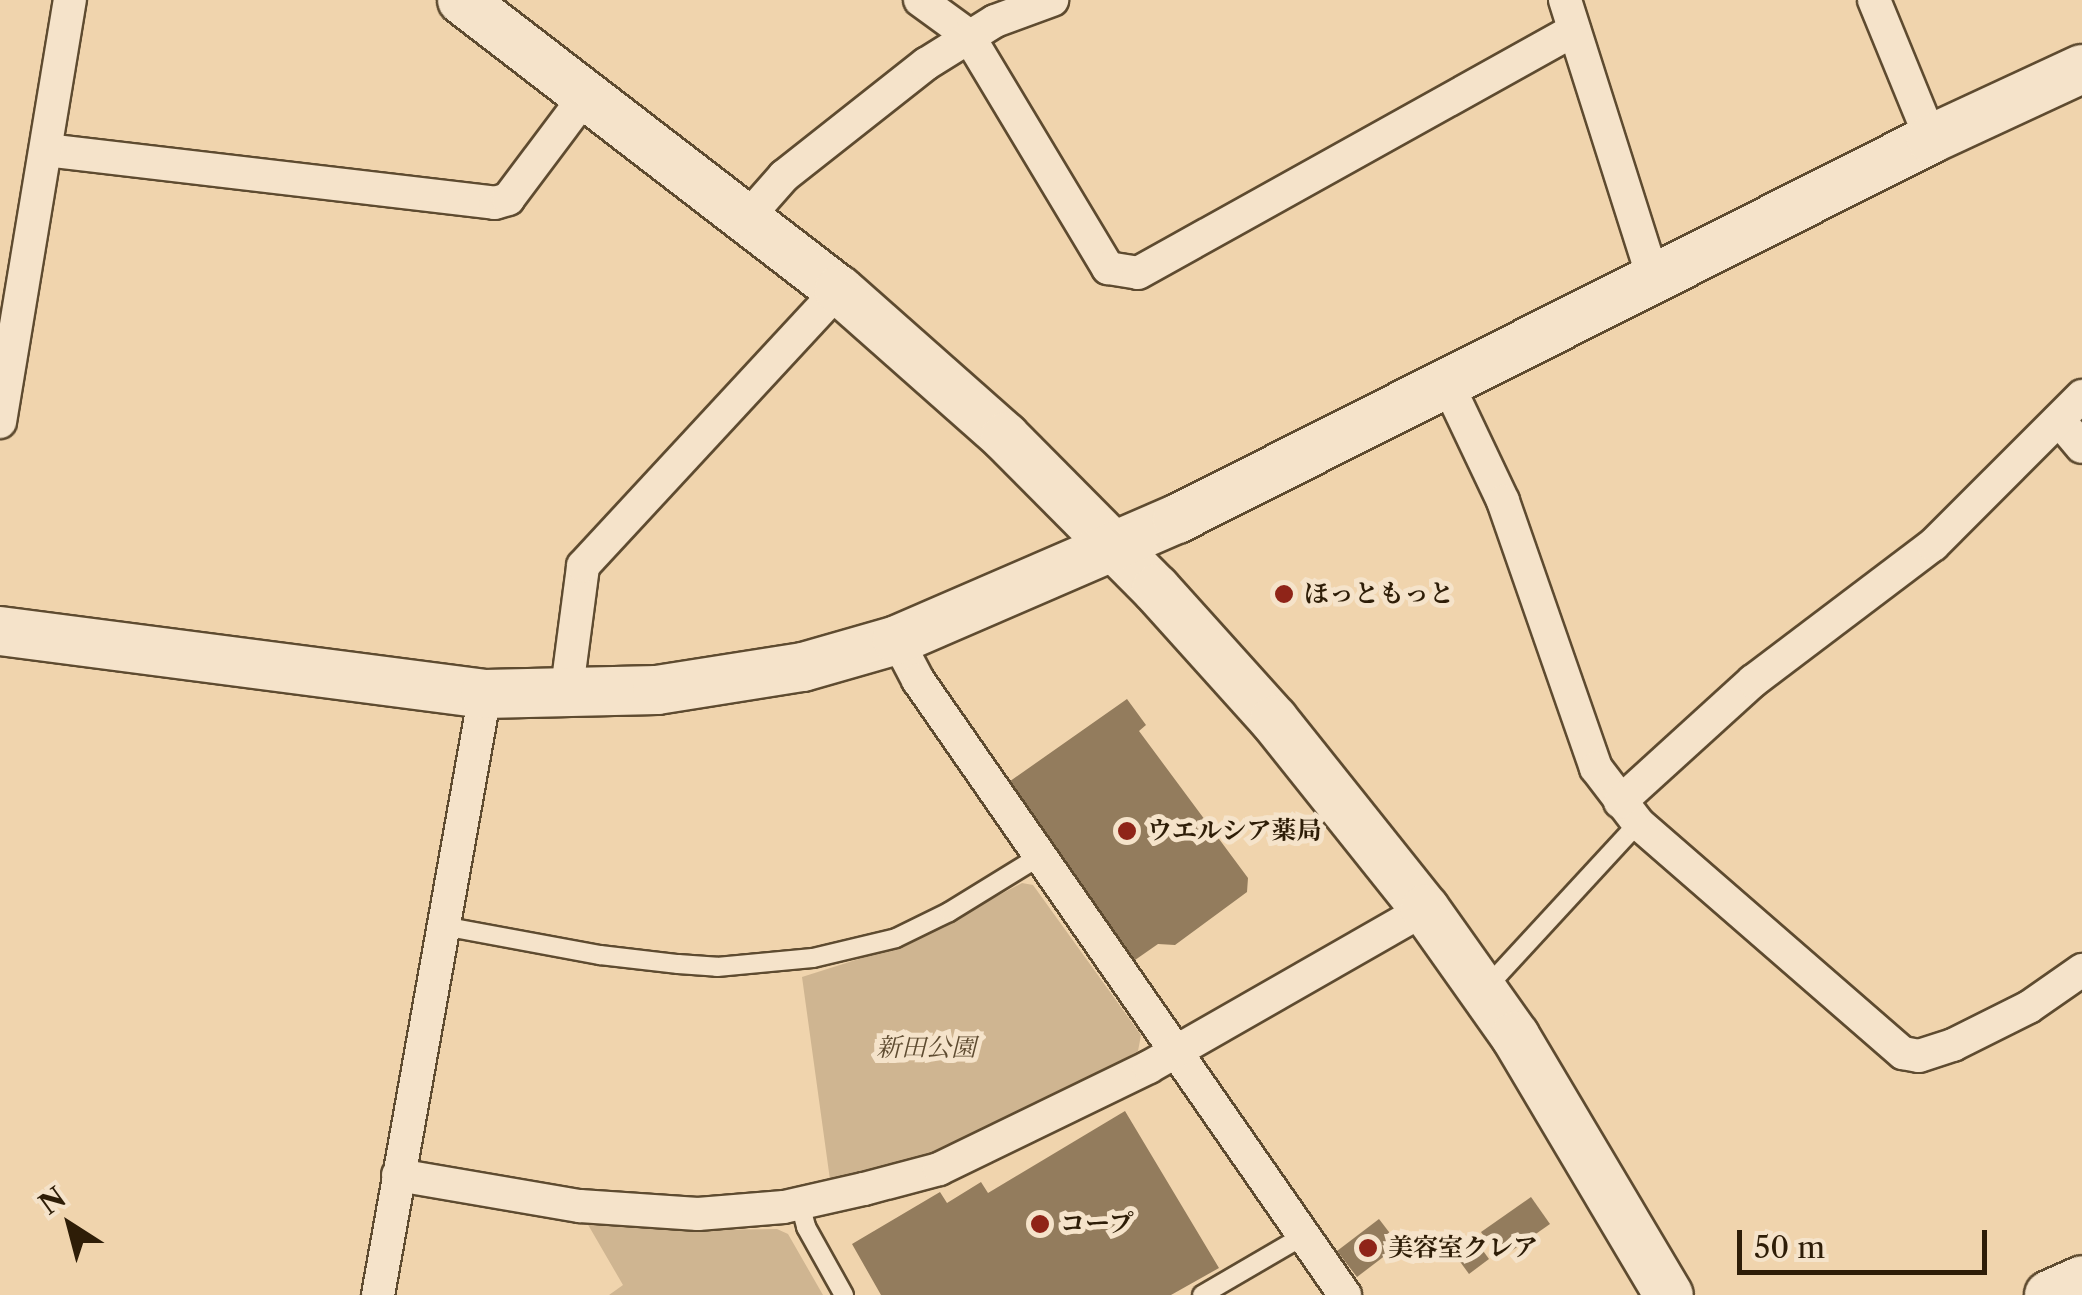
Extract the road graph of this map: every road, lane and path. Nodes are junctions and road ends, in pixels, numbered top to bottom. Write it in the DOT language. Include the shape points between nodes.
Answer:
graph roads {
  1 [pos="70,0"];
  2 [pos="462,0"];
  3 [pos="920,0"];
  4 [pos="1052,0"];
  5 [pos="1874,0"];
  6 [pos="1570,15"];
  7 [pos="968,35"];
  8 [pos="2082,69"];
  9 [pos="586,95"];
  10 [pos="1930,138"];
  11 [pos="46,150"];
  12 [pos="747,218"];
  13 [pos="1653,278"];
  14 [pos="839,290"];
  15 [pos="1448,385"];
  16 [pos="2082,396"];
  17 [pos="2059,420"];
  18 [pos="0,422"];
  19 [pos="2082,446"];
  20 [pos="1114,546"];
  21 [pos="0,631"];
  22 [pos="897,640"];
  23 [pos="485,694"];
  24 [pos="566,696"];
  25 [pos="1629,813"];
  26 [pos="1040,856"];
  27 [pos="1425,909"];
  28 [pos="443,926"];
  29 [pos="2082,970"];
  30 [pos="1483,991"];
  31 [pos="1174,1051"];
  32 [pos="398,1175"];
  33 [pos="800,1204"];
  34 [pos="1304,1236"];
  35 [pos="2082,1280"];
  36 [pos="378,1295"];
  37 [pos="844,1295"];
  38 [pos="1202,1295"];
  39 [pos="1344,1295"];
  40 [pos="1669,1295"];
  41 [pos="2049,1295"];
  1 -- 11 [label="street"];
  2 -- 9 [label="street"];
  3 -- 7 [label="street"];
  4 -- 7 [label="street"];
  5 -- 10 [label="street"];
  6 -- 7 [label="street" via="1138,273 1108,268"];
  6 -- 13 [label="street"];
  7 -- 12 [label="street" via="784,176"];
  8 -- 10 [label="street"];
  9 -- 11 [label="street" via="508,199 495,203"];
  9 -- 12 [label="street"];
  10 -- 13 [label="street"];
  11 -- 18 [label="street"];
  12 -- 14 [label="street"];
  13 -- 15 [label="street"];
  14 -- 20 [label="street" via="1005,437"];
  14 -- 24 [label="street" via="582,566"];
  15 -- 20 [label="street"];
  15 -- 25 [label="street" via="1503,500 1589,750"];
  16 -- 17 [label="street"];
  17 -- 19 [label="street"];
  17 -- 25 [label="street" via="1933,544 1754,681"];
  20 -- 22 [label="street"];
  20 -- 27 [label="street" via="1274,720"];
  21 -- 23 [label="street"];
  22 -- 24 [label="street" via="721,683"];
  22 -- 26 [label="street"];
  23 -- 24 [label="street"];
  23 -- 28 [label="street"];
  25 -- 29 [label="street" via="1903,1053 1919,1056 1953,1045"];
  25 -- 30 [label="lane"];
  26 -- 28 [label="lane" via="896,938 812,958 678,964"];
  26 -- 31 [label="street"];
  27 -- 30 [label="street"];
  27 -- 31 [label="street"];
  28 -- 32 [label="street"];
  30 -- 40 [label="street"];
  31 -- 33 [label="street" via="939,1169"];
  31 -- 34 [label="street"];
  32 -- 33 [label="street" via="599,1207 698,1214"];
  32 -- 36 [label="street"];
  33 -- 37 [label="lane"];
  34 -- 38 [label="lane"];
  34 -- 39 [label="street"];
  35 -- 41 [label="street"];
}
